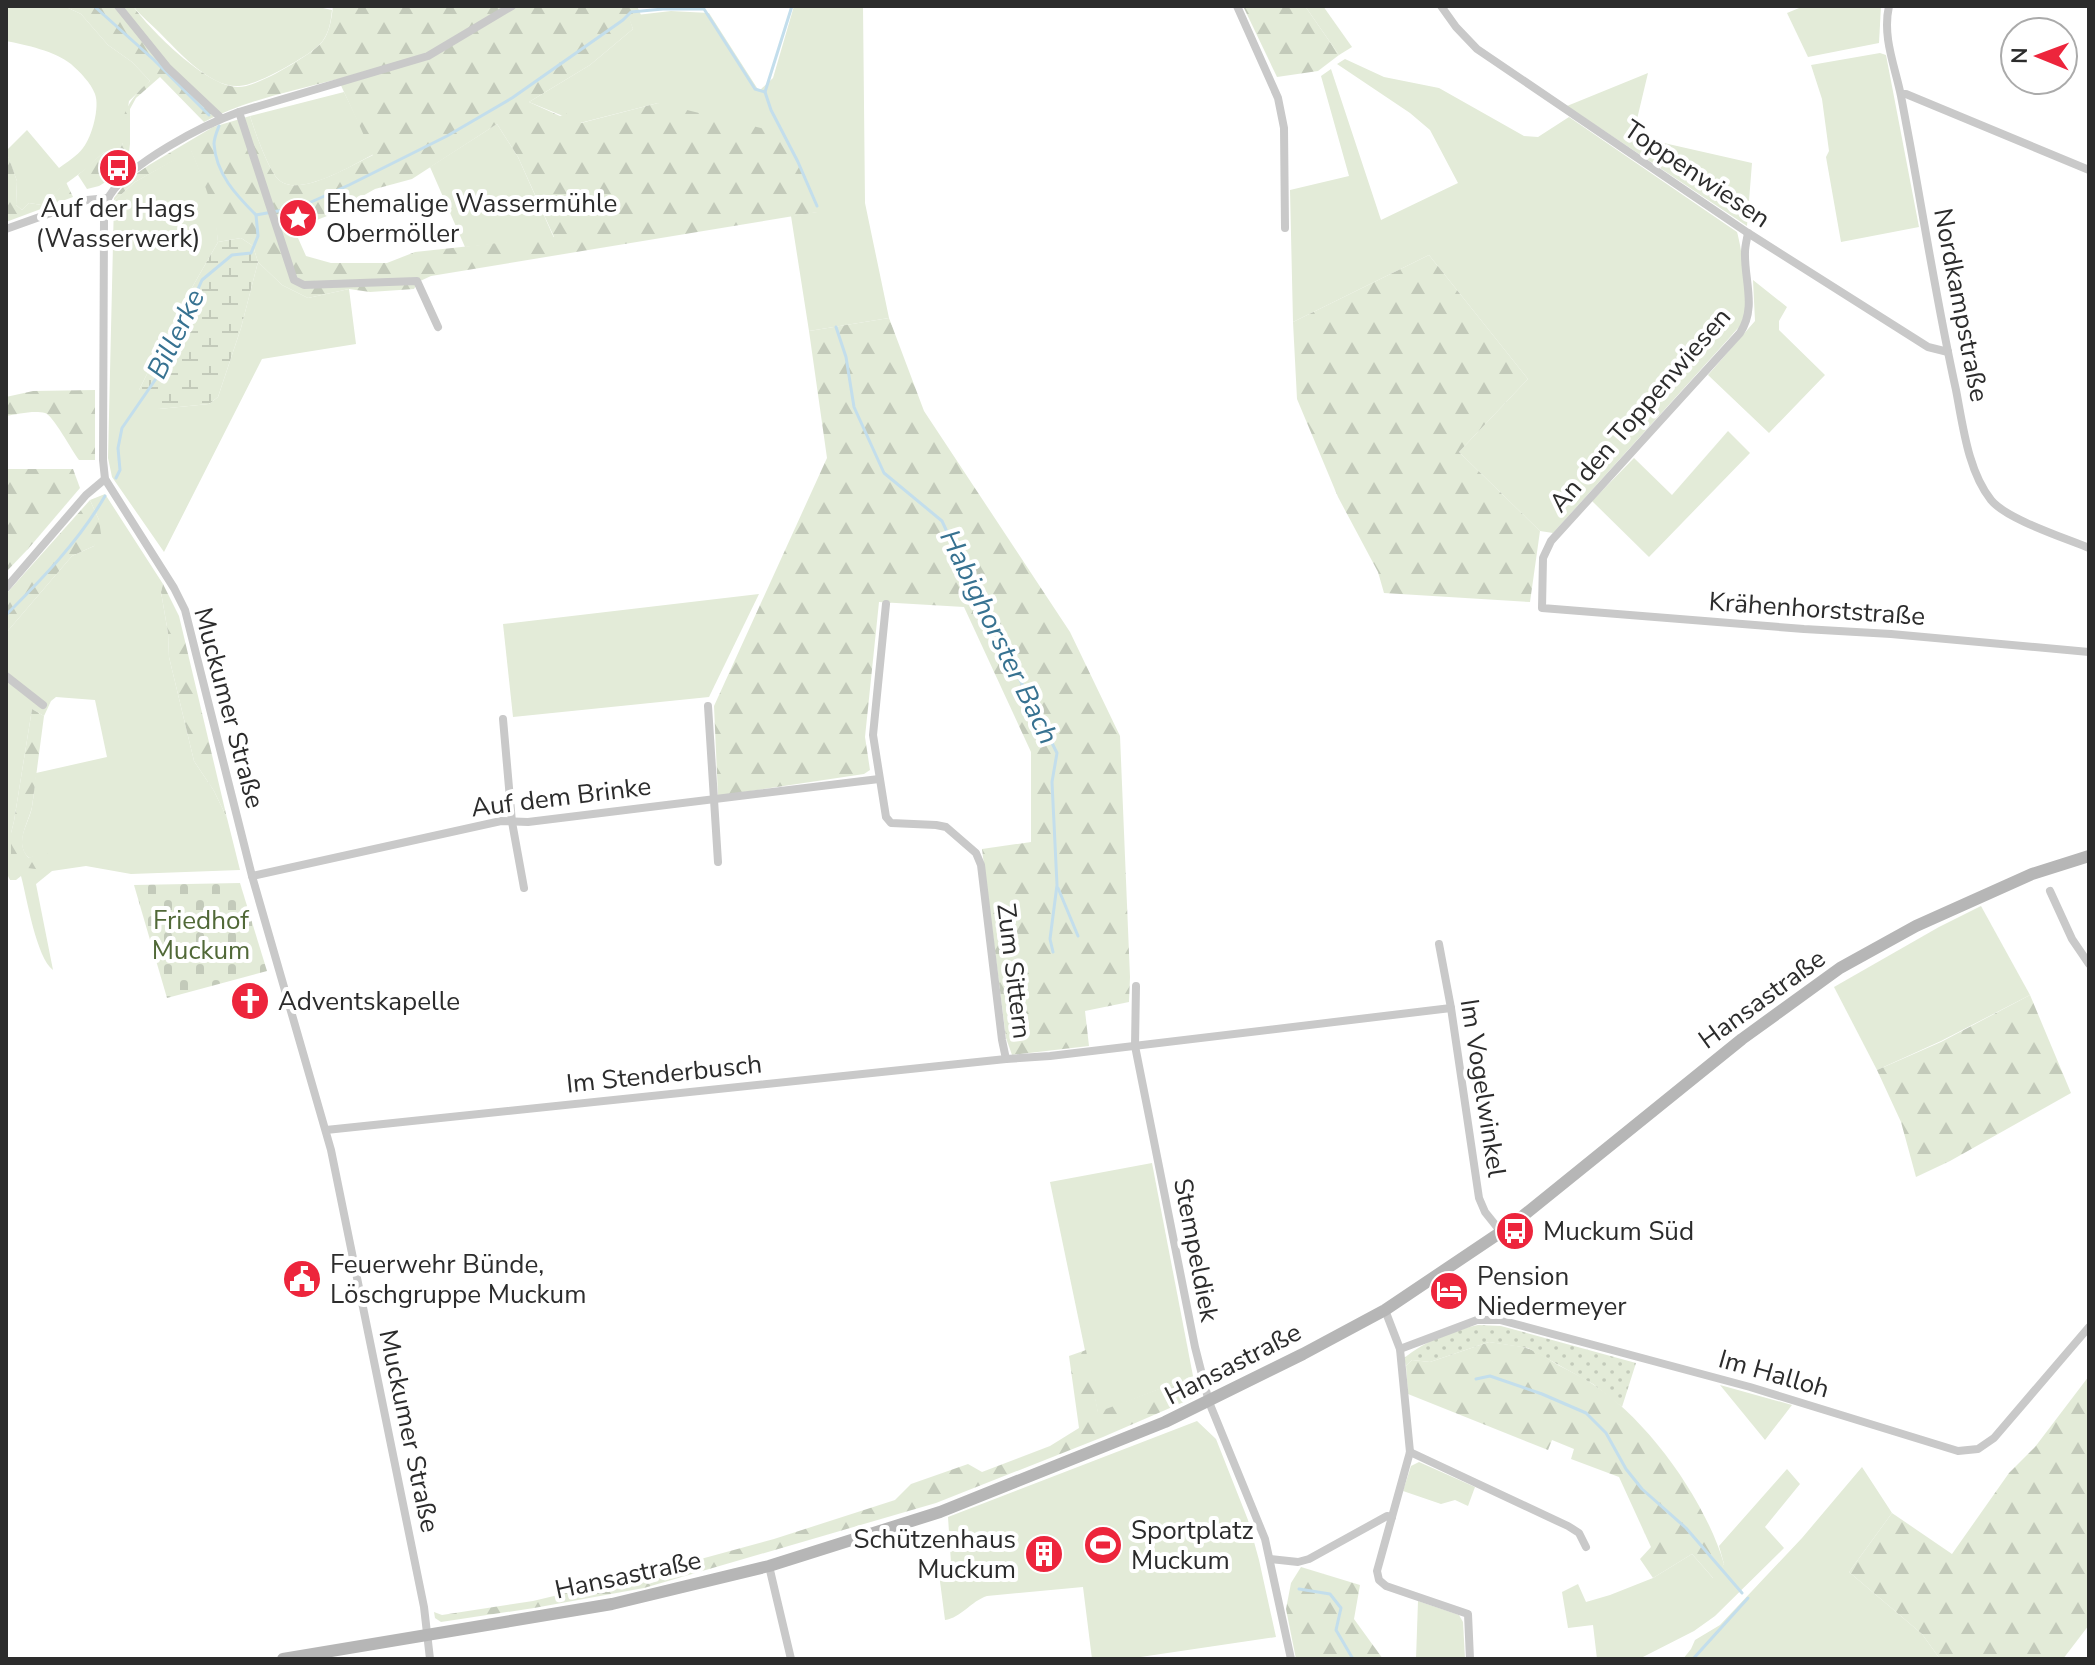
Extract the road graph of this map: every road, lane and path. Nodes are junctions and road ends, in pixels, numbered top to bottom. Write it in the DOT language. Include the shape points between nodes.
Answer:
graph roads {
  1 [pos="118,6"];
  2 [pos="512,6"];
  3 [pos="1237,6"];
  4 [pos="1441,6"];
  5 [pos="1889,6"];
  6 [pos="1901,94"];
  7 [pos="239,112"];
  8 [pos="221,118"];
  9 [pos="2089,170"];
  10 [pos="108,198"];
  11 [pos="1285,228"];
  12 [pos="6,229"];
  13 [pos="1748,233"];
  14 [pos="438,327"];
  15 [pos="1948,352"];
  16 [pos="105,479"];
  17 [pos="2089,548"];
  18 [pos="6,588"];
  19 [pos="886,604"];
  20 [pos="1542,608"];
  21 [pos="2089,652"];
  22 [pos="6,676"];
  23 [pos="43,705"];
  24 [pos="708,706"];
  25 [pos="503,719"];
  26 [pos="879,779"];
  27 [pos="713,799"];
  28 [pos="512,822"];
  29 [pos="2089,856"];
  30 [pos="718,862"];
  31 [pos="252,876"];
  32 [pos="524,888"];
  33 [pos="2050,891"];
  34 [pos="1439,944"];
  35 [pos="2089,964"];
  36 [pos="1136,986"];
  37 [pos="1451,1008"];
  38 [pos="1135,1046"];
  39 [pos="1006,1059"];
  40 [pos="326,1130"];
  41 [pos="1501,1232"];
  42 [pos="1385,1310"];
  43 [pos="2089,1327"];
  44 [pos="1400,1349"];
  45 [pos="1209,1402"];
  46 [pos="1410,1452"];
  47 [pos="1392,1517"];
  48 [pos="1586,1547"];
  49 [pos="1270,1559"];
  50 [pos="769,1566"];
  51 [pos="427,1635"];
  52 [pos="283,1659"];
  53 [pos="430,1659"];
  54 [pos="791,1659"];
  55 [pos="1291,1659"];
  56 [pos="1470,1659"];
  1 -- 8 [label="street" via="168,68"];
  2 -- 7 [label="street" via="428,56"];
  3 -- 11 [label="street" via="1278,98 1284,128"];
  4 -- 13 [label="street, Toppenwiesen" via="1477,49"];
  5 -- 6 [label="street, Nordkampstraße" via="1889,47"];
  6 -- 9 [label="street"];
  6 -- 15 [label="street, Nordkampstraße"];
  7 -- 8 [label="street"];
  7 -- 14 [label="street" via="294,280 304,285 417,281"];
  8 -- 10 [label="street" via="137,167"];
  10 -- 12 [label="street" via="87,200"];
  10 -- 16 [label="street, Muckumer Straße"];
  13 -- 15 [label="street, Toppenwiesen" via="1928,347"];
  13 -- 20 [label="street, An den Toppenwiesen" via="1746,324 1551,541 1543,558"];
  15 -- 17 [label="street, Nordkampstraße" via="1970,453 1990,499 2011,515"];
  16 -- 18 [label="street"];
  16 -- 31 [label="street, Muckumer Straße" via="185,610"];
  19 -- 26 [label="street, Zum Sittern" via="873,735"];
  20 -- 21 [label="street, Krähenhorststraße"];
  22 -- 23 [label="street"];
  24 -- 27 [label="street"];
  25 -- 28 [label="street"];
  26 -- 27 [label="street, Auf dem Brinke"];
  26 -- 39 [label="street, Zum Sittern" via="891,823 946,827 976,853"];
  27 -- 28 [label="street, Auf dem Brinke"];
  27 -- 30 [label="street"];
  28 -- 31 [label="street, Auf dem Brinke" via="479,824"];
  28 -- 32 [label="street"];
  29 -- 41 [label="main road, Hansastraße" via="2032,874 1916,926 1840,968 1742,1039"];
  31 -- 40 [label="street, Muckumer Straße"];
  33 -- 35 [label="street"];
  34 -- 37 [label="street, Im Vogelwinkel"];
  36 -- 38 [label="street, Stempeldiek"];
  37 -- 38 [label="street, Zum Sittern"];
  37 -- 41 [label="street, Im Vogelwinkel" via="1479,1198"];
  38 -- 39 [label="street, Zum Sittern"];
  38 -- 45 [label="street, Stempeldiek"];
  39 -- 40 [label="street, Im Stenderbusch"];
  40 -- 51 [label="street, Muckumer Straße"];
  41 -- 42 [label="main road, Hansastraße"];
  42 -- 44 [label="street"];
  42 -- 45 [label="main road, Hansastraße"];
  43 -- 44 [label="street, Im Halloh" via="1994,1438 1978,1449 1958,1451 1750,1387 1500,1320 1477,1320"];
  44 -- 46 [label="street"];
  45 -- 49 [label="street, Stempeldiek"];
  45 -- 50 [label="main road, Hansastraße" via="940,1512"];
  46 -- 47 [label="street"];
  46 -- 48 [label="street" via="1568,1526"];
  47 -- 49 [label="street" via="1309,1559"];
  47 -- 56 [label="street" via="1379,1580 1468,1614"];
  49 -- 55 [label="street, Stempeldiek"];
  50 -- 51 [label="main road, Hansastraße" via="612,1604"];
  50 -- 54 [label="street"];
  51 -- 52 [label="main road, Hansastraße"];
  51 -- 53 [label="street, Muckumer Straße"];
}
